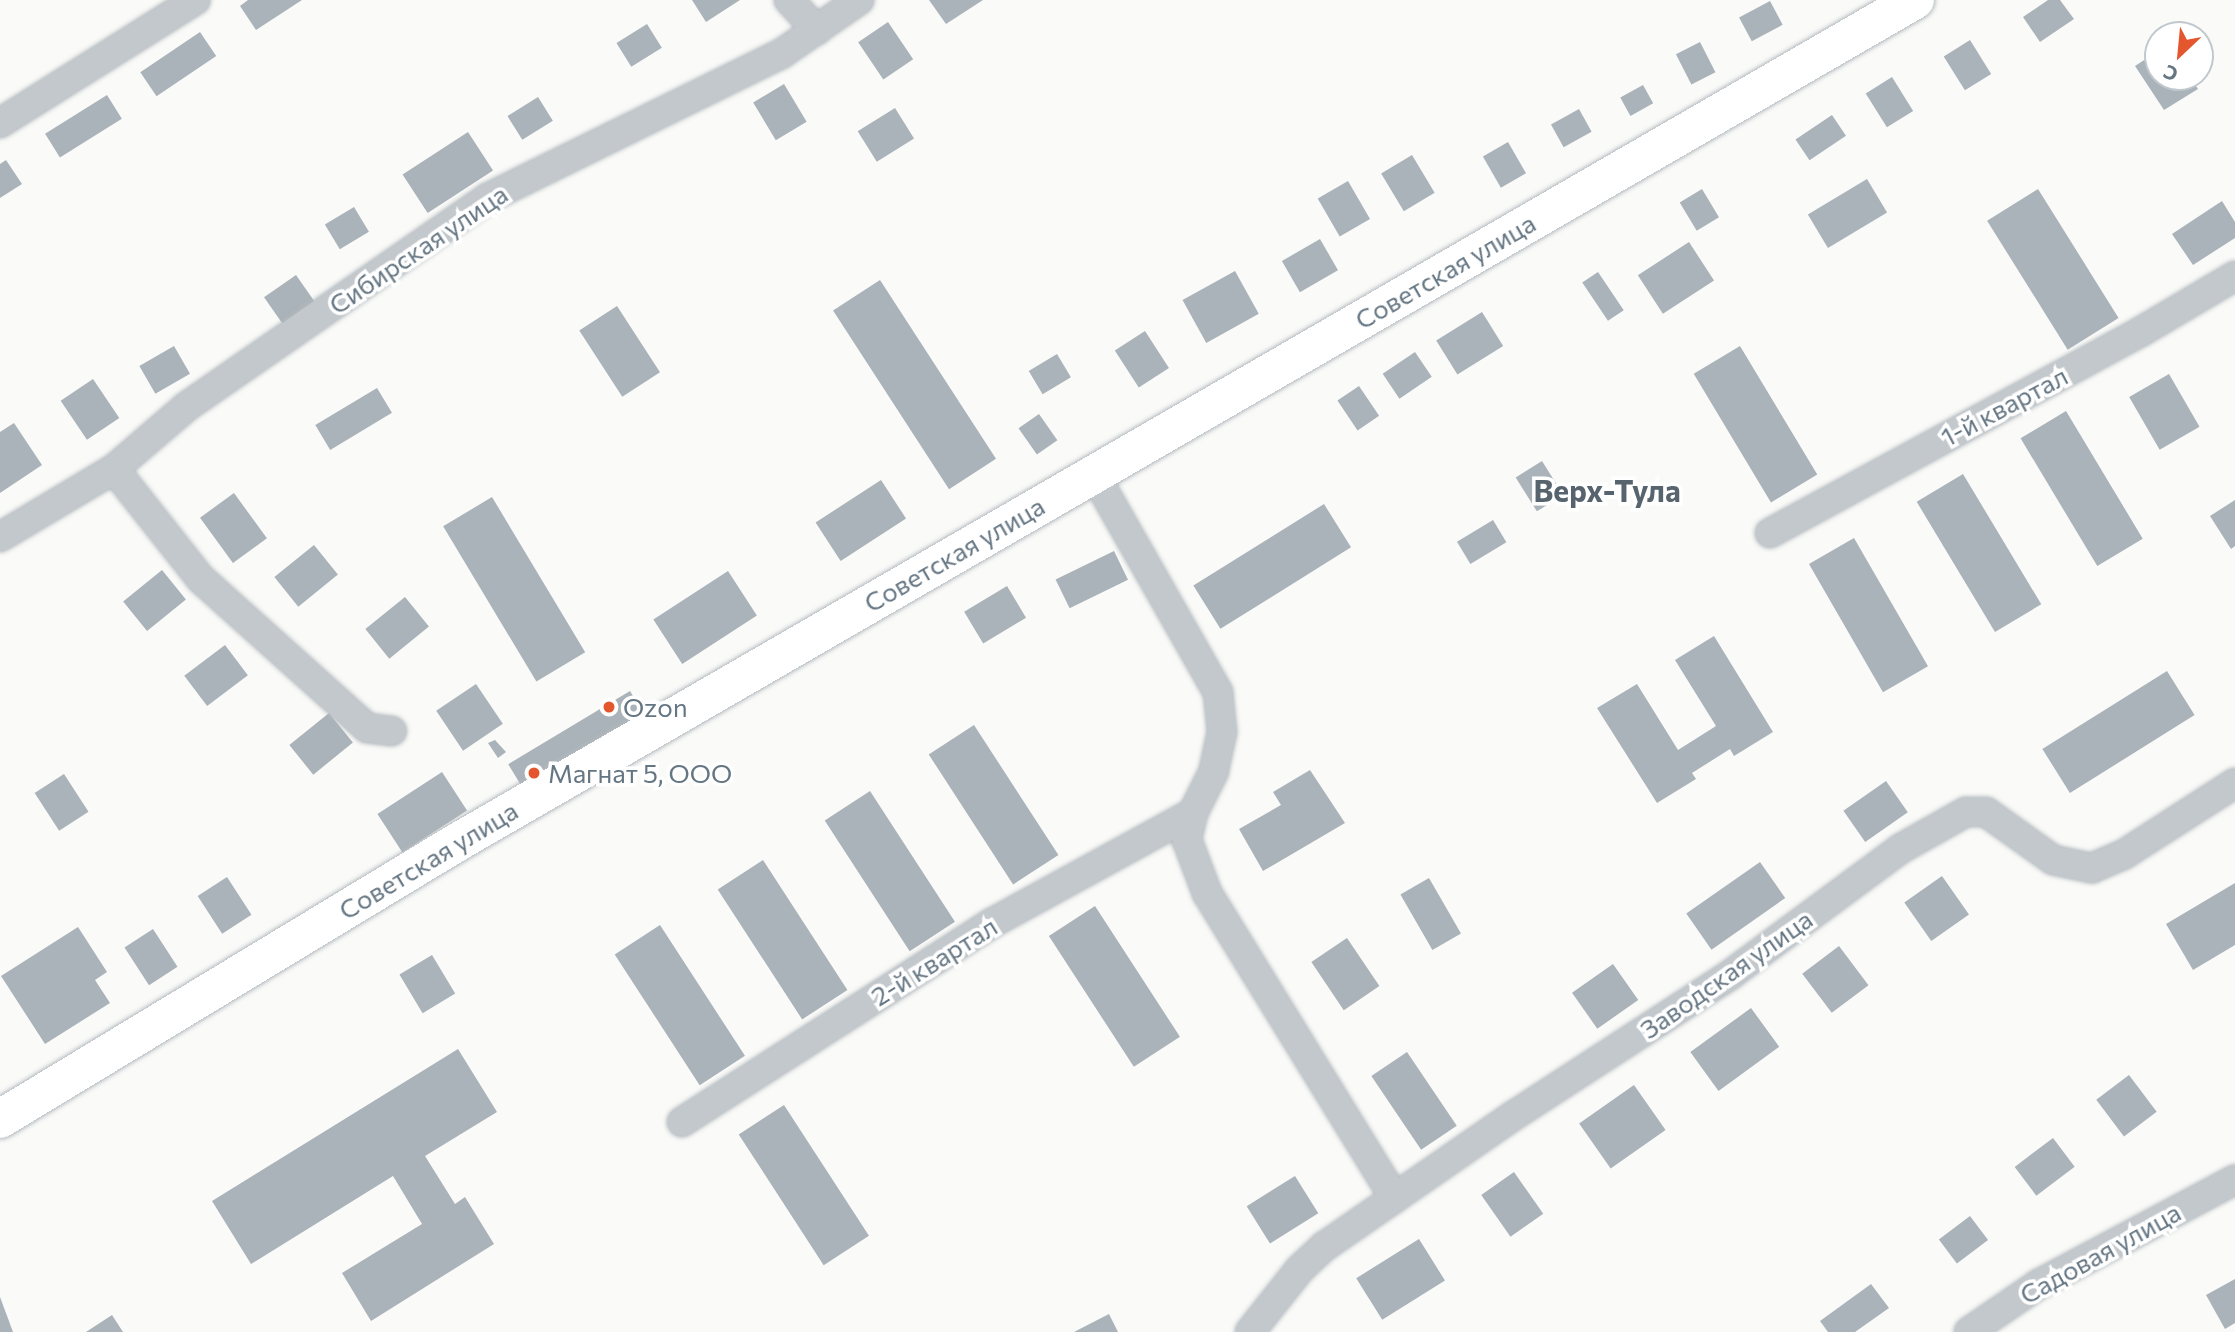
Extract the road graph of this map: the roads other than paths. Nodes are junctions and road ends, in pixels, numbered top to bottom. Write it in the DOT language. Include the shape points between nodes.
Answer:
graph roads {
  1 [pos="195,0"];
  2 [pos="789,0"];
  3 [pos="859,0"];
  4 [pos="1915,0"];
  5 [pos="817,30"];
  6 [pos="0,123"];
  7 [pos="2235,276"];
  8 [pos="114,469"];
  9 [pos="1094,474"];
  10 [pos="1770,533"];
  11 [pos="0,537"];
  12 [pos="392,731"];
  13 [pos="2235,783"];
  14 [pos="1193,813"];
  15 [pos="0,1119"];
  16 [pos="682,1122"];
  17 [pos="2235,1180"];
  18 [pos="1395,1198"];
  19 [pos="1250,1332"];
  20 [pos="1969,1332"];
  1 -- 6 [label="street"];
  2 -- 5 [label="street"];
  3 -- 5 [label="street, Сибирская улица"];
  4 -- 9 [label="main road, Советская улица"];
  5 -- 8 [label="street, Сибирская улица" via="781,54 488,198 186,407"];
  7 -- 10 [label="street, 1-й квартал"];
  8 -- 11 [label="street, Сибирская улица"];
  8 -- 12 [label="street" via="201,579 367,728"];
  9 -- 14 [label="street" via="1218,692 1223,732 1214,771"];
  9 -- 15 [label="main road, Советская улица" via="466,836"];
  13 -- 18 [label="street, Заводская улица" via="2123,855 2092,868 2053,860 1986,812 1966,812 1900,849 1730,975"];
  14 -- 16 [label="street, 2-й квартал" via="992,923"];
  14 -- 18 [label="street" via="1187,840 1207,892"];
  17 -- 20 [label="street, Садовая улица" via="2039,1283"];
  18 -- 19 [label="street, Заводская улица" via="1300,1269"];
}
